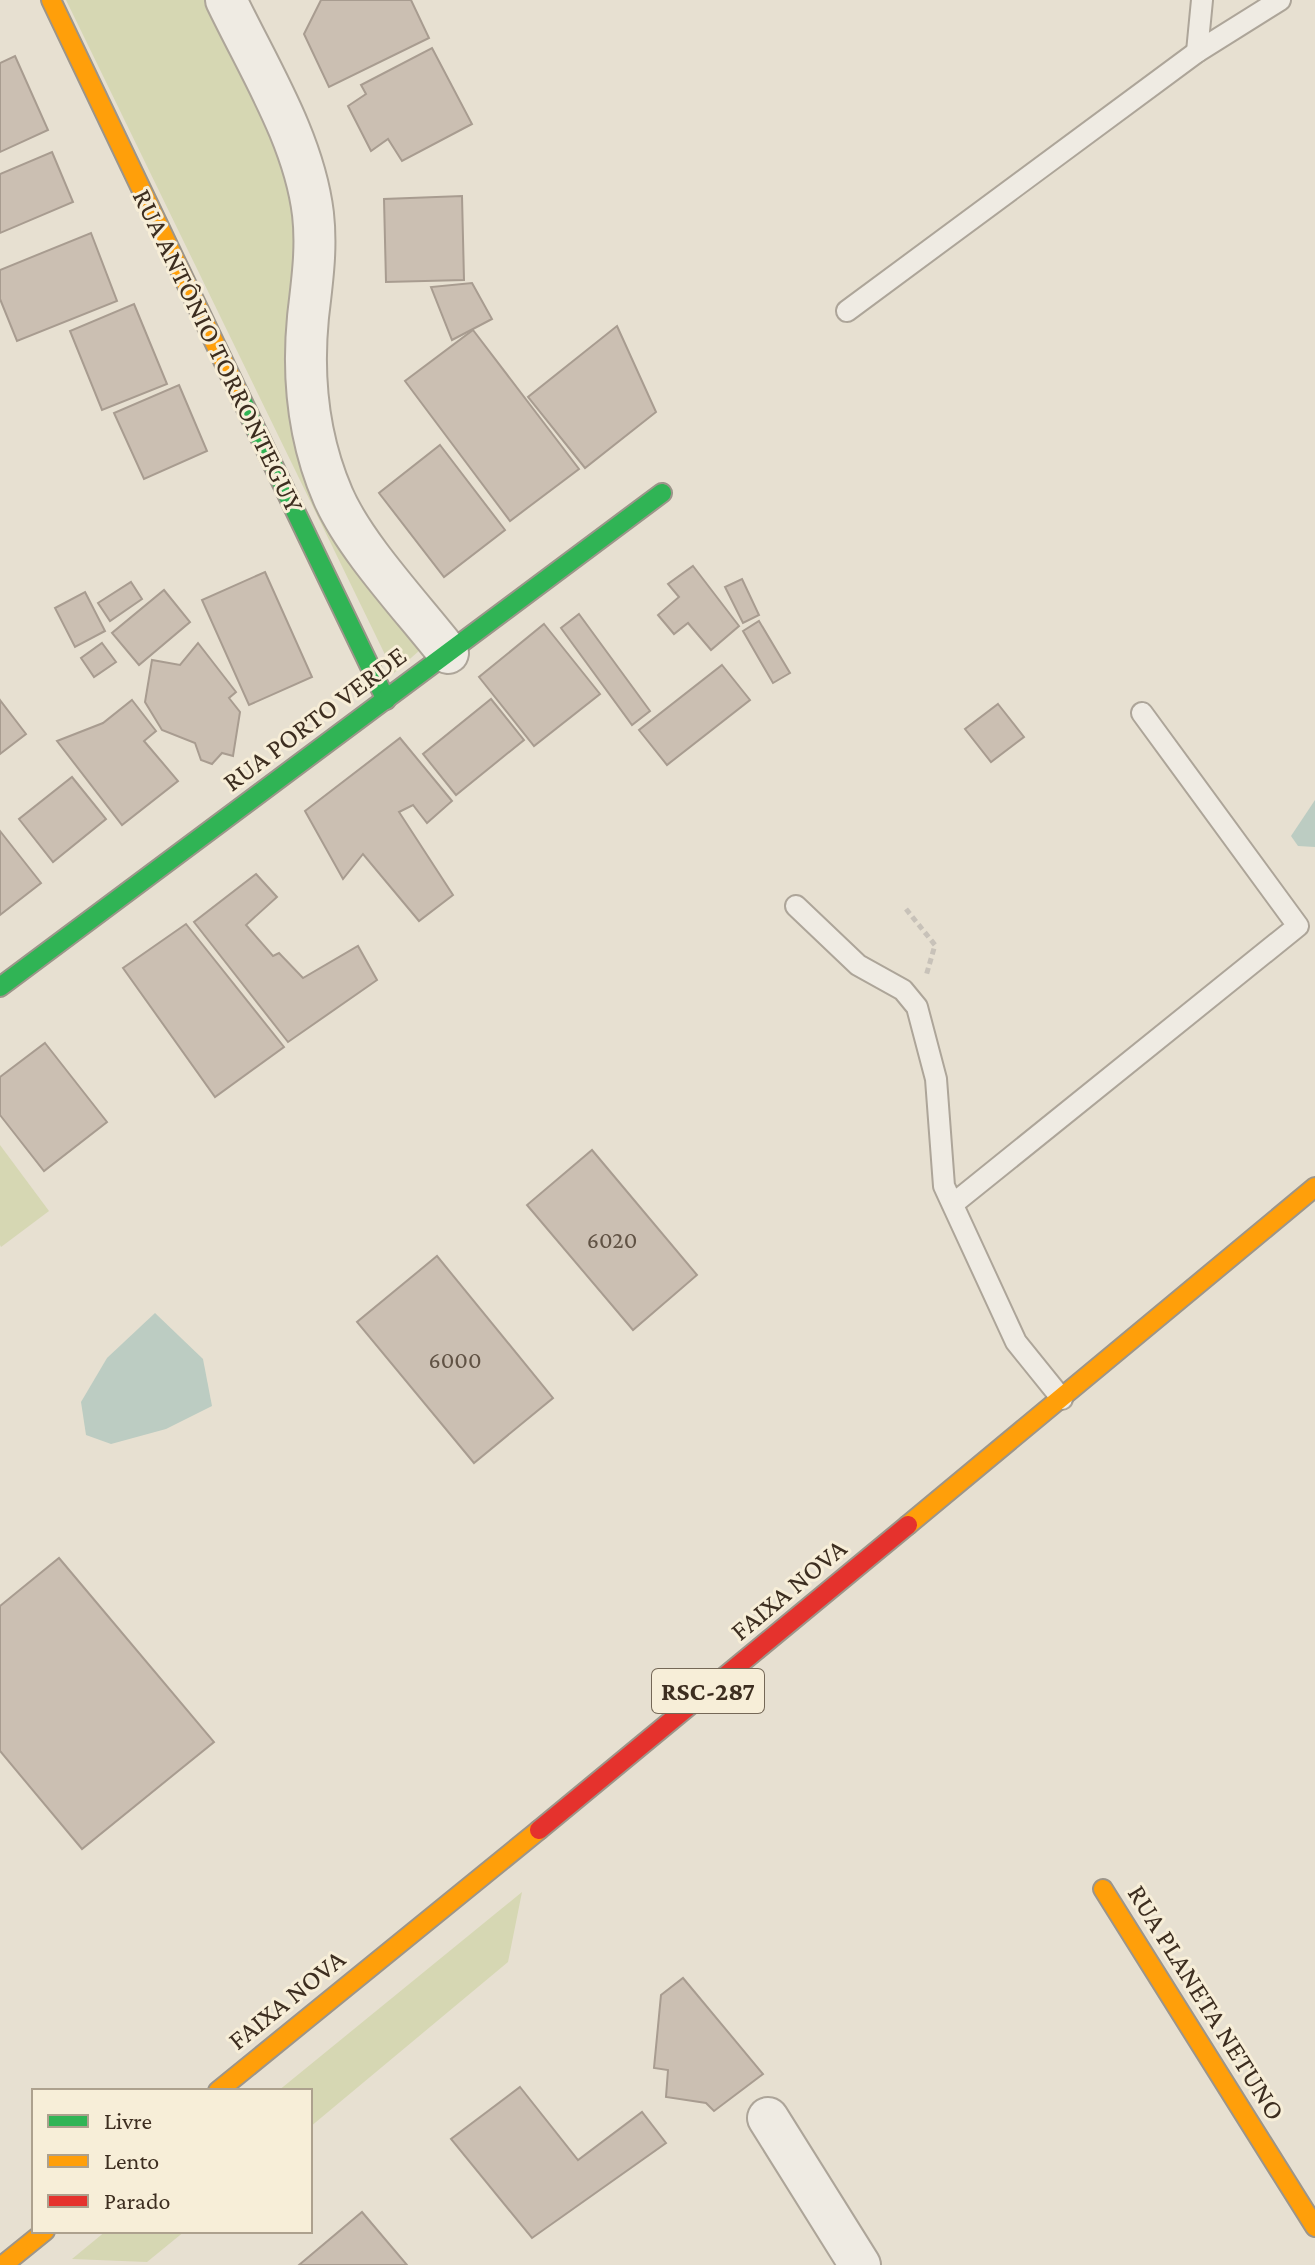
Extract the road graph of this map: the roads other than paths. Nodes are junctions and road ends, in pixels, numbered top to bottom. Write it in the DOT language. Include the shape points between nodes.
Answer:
graph roads {
  1 [pos="51,0"];
  2 [pos="226,0"];
  3 [pos="1202,0"];
  4 [pos="1280,0"];
  5 [pos="1197,52"];
  6 [pos="847,311"];
  7 [pos="662,493"];
  8 [pos="448,653"];
  9 [pos="386,700"];
  10 [pos="1142,713"];
  11 [pos="796,906"];
  12 [pos="0,987"];
  13 [pos="1315,1187"];
  14 [pos="953,1204"];
  15 [pos="1062,1399"];
  16 [pos="1103,1889"];
  17 [pos="220,2089"];
  18 [pos="768,2118"];
  19 [pos="1315,2227"];
  20 [pos="43,2233"];
  21 [pos="3,2265"];
  22 [pos="860,2265"];
  1 -- 9 [label="main road, RUA ANTÔNIO TORRONTEGUY"];
  2 -- 8 [label="street, RUA ANTÔNIO TORRONTEGUY" via="287,130 313,211 316,253 306,381 309,421 321,461 334,499 359,537"];
  3 -- 5 [label="lane"];
  4 -- 5 [label="lane"];
  5 -- 6 [label="lane"];
  7 -- 8 [label="main road, RUA PORTO VERDE"];
  8 -- 9 [label="main road, RUA PORTO VERDE"];
  9 -- 12 [label="main road, RUA PORTO VERDE"];
  10 -- 14 [label="lane" via="1298,926"];
  11 -- 14 [label="lane" via="858,965 903,990 917,1007 936,1079 944,1186"];
  13 -- 15 [label="main road, FAIXA NOVA / RSC-287"];
  14 -- 15 [label="lane" via="1016,1342"];
  15 -- 17 [label="main road, FAIXA NOVA / RSC-287"];
  16 -- 19 [label="main road, RUA PLANETA NETUNO"];
  18 -- 22 [label="street"];
  20 -- 21 [label="main road"];
}
